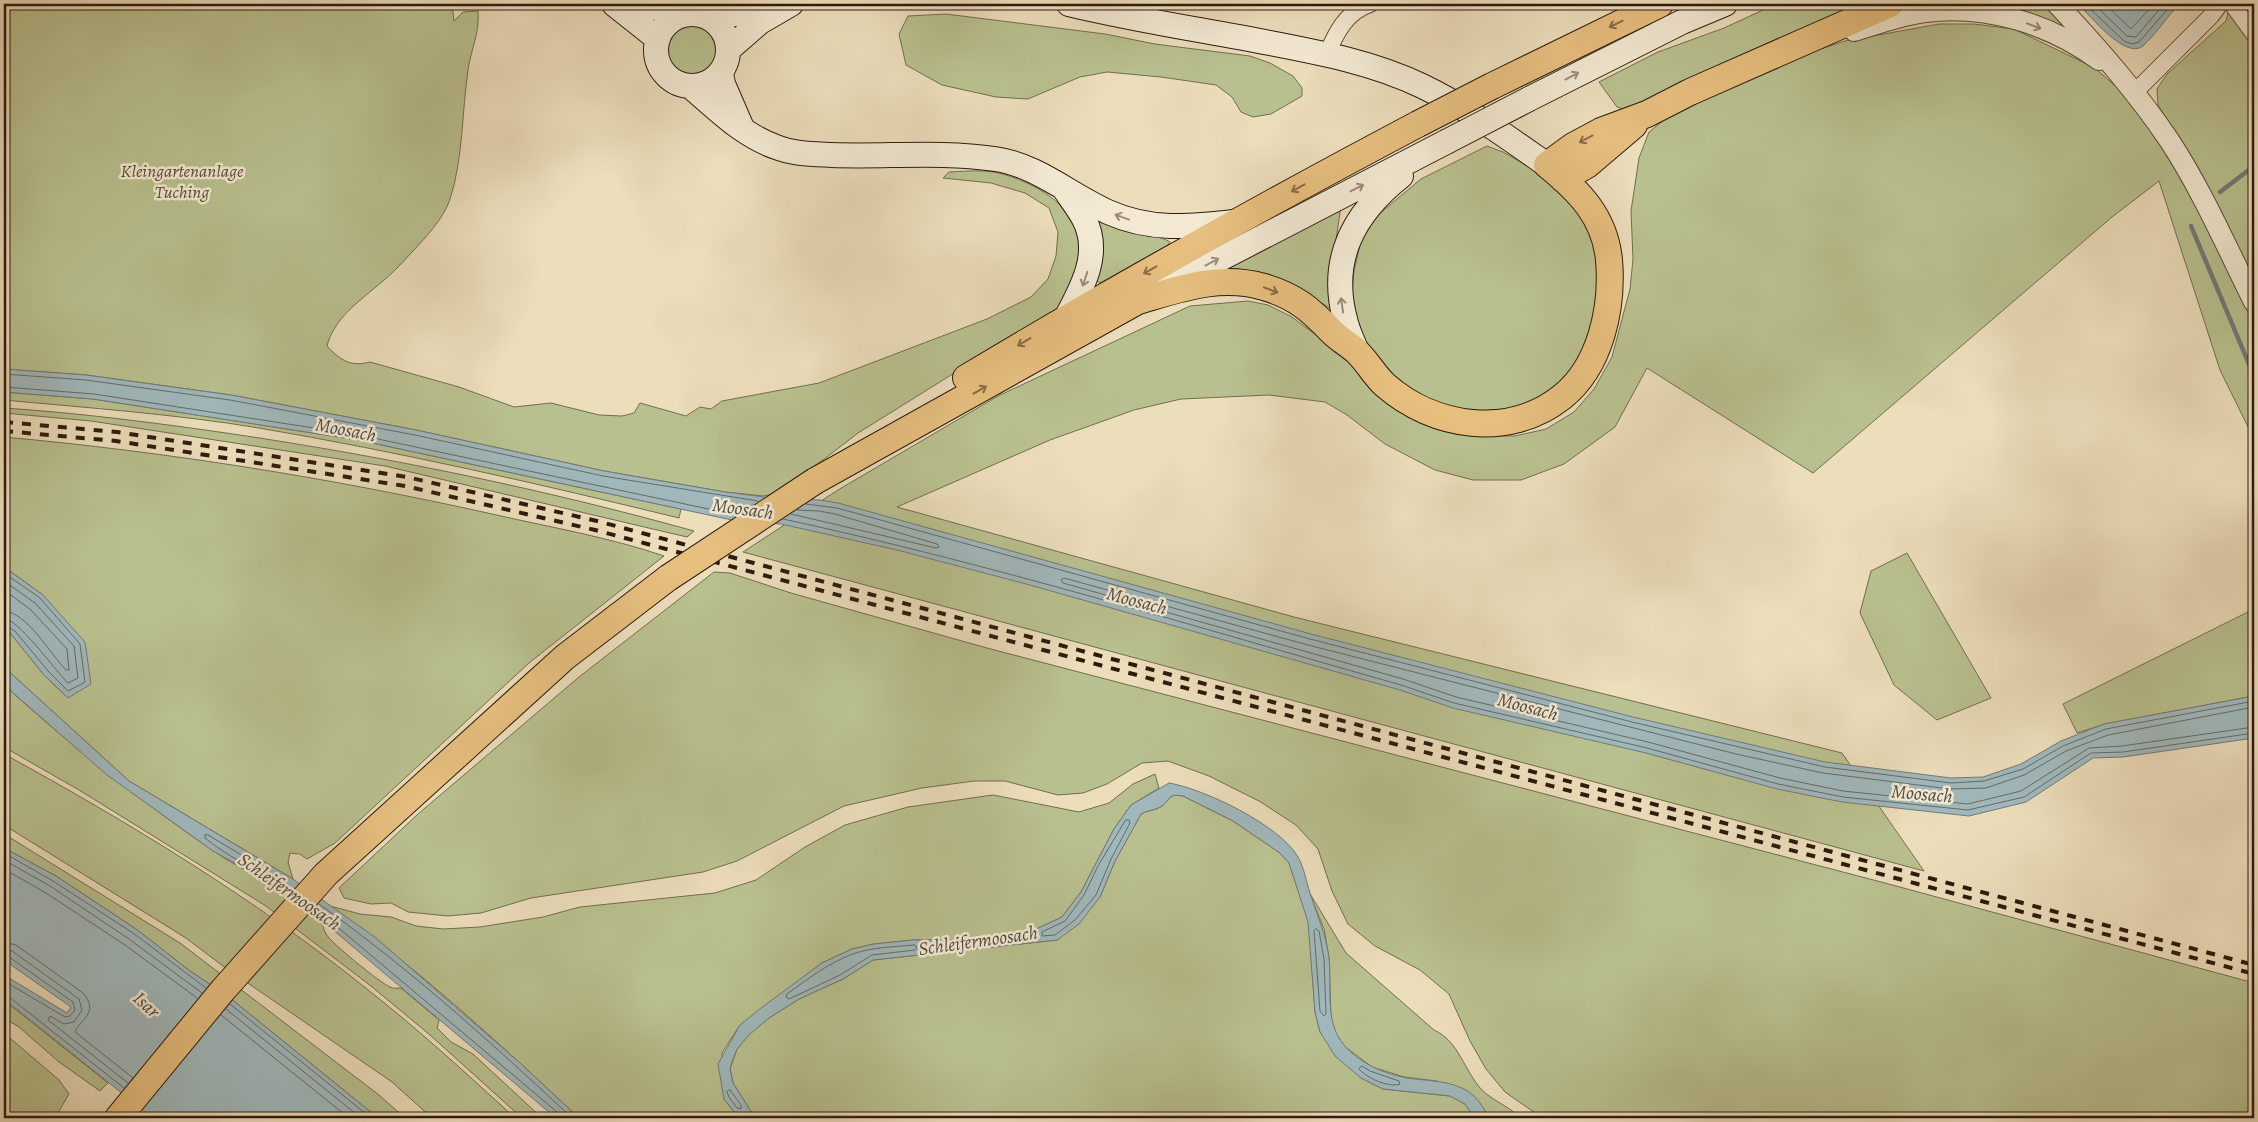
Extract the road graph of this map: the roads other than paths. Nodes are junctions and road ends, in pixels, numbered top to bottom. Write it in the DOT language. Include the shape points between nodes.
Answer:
graph roads {
  1 [pos="614,4"];
  2 [pos="642,4"];
  3 [pos="784,4"];
  4 [pos="791,4"];
  5 [pos="1069,4"];
  6 [pos="1370,4"];
  7 [pos="1660,4"];
  8 [pos="1725,4"];
  9 [pos="1890,4"];
  10 [pos="2058,4"];
  11 [pos="2220,4"];
  12 [pos="2232,4"];
  13 [pos="682,15"];
  14 [pos="711,19"];
  15 [pos="2254,34"];
  16 [pos="1815,37"];
  17 [pos="658,38"];
  18 [pos="729,48"];
  19 [pos="1327,54"];
  20 [pos="721,73"];
  21 [pos="2121,76"];
  22 [pos="690,86"];
  23 [pos="2134,93"];
  24 [pos="1648,114"];
  25 [pos="743,130"];
  26 [pos="1604,151"];
  27 [pos="1419,156"];
  28 [pos="1555,172"];
  29 [pos="1062,186"];
  30 [pos="1594,212"];
  31 [pos="1239,221"];
  32 [pos="1138,301"];
  33 [pos="2254,302"];
  34 [pos="1066,318"];
  35 [pos="1356,352"];
  36 [pos="815,481"];
  37 [pos="118,1118"];
  1 -- 17 [label="main road"];
  2 -- 13 [label="main road"];
  3 -- 14 [label="main road"];
  4 -- 18 [label="main road" via="760,22"];
  5 -- 19 [label="main road"];
  6 -- 19 [label="street" via="1353,12"];
  7 -- 31 [label="main road, one-way, bridge" via="1418,124"];
  27 -- 8 [label="main road, one-way, bridge" via="1682,22"];
  9 -- 16 [label="main road"];
  10 -- 21 [label="street"];
  11 -- 23 [label="street"];
  12 -- 15 [label="street"];
  13 -- 14 [label="main road" via="697,14"];
  13 -- 17 [label="main road" via="667,24"];
  14 -- 18 [label="main road" via="724,31"];
  16 -- 21 [label="street, one-way" via="1854,31 1926,12 1965,10 2025,22 2064,39"];
  16 -- 24 [label="main road"];
  17 -- 22 [label="main road" via="656,48 660,66 672,80"];
  18 -- 20 [label="main road"];
  19 -- 28 [label="main road" via="1361,62 1422,86 1473,116"];
  20 -- 22 [label="main road" via="707,83"];
  20 -- 25 [label="main road"];
  21 -- 23 [label="street"];
  22 -- 25 [label="main road"];
  23 -- 33 [label="street" via="2180,158"];
  24 -- 26 [label="main road"];
  24 -- 28 [label="main road, one-way" via="1586,139"];
  25 -- 29 [label="main road" via="778,148 805,154 997,159 1019,165"];
  26 -- 28 [label="main road" via="1581,169"];
  26 -- 30 [label="main road" via="1592,195"];
  32 -- 27 [label="main road, one-way"];
  35 -- 27 [label="main road, one-way" via="1340,294 1341,267 1348,244 1356,224 1371,202"];
  28 -- 30 [label="main road"];
  31 -- 29 [label="main road, one-way" via="1193,227 1157,226 1108,212"];
  29 -- 34 [label="main road, one-way" via="1085,220 1090,239 1090,265 1083,287"];
  30 -- 35 [label="main road" via="1609,256 1608,308 1601,336 1586,369 1566,394 1550,406 1520,420 1502,423 1451,420 1413,405 1400,396 1385,385"];
  31 -- 34 [label="main road, one-way"];
  32 -- 35 [label="main road, one-way" via="1197,284 1240,283 1263,287 1304,304"];
  36 -- 32 [label="main road, one-way"];
  34 -- 36 [label="main road, one-way" via="939,394"];
  36 -- 37 [label="main road, bridge" via="668,578 566,657 326,874 223,990"];
}
